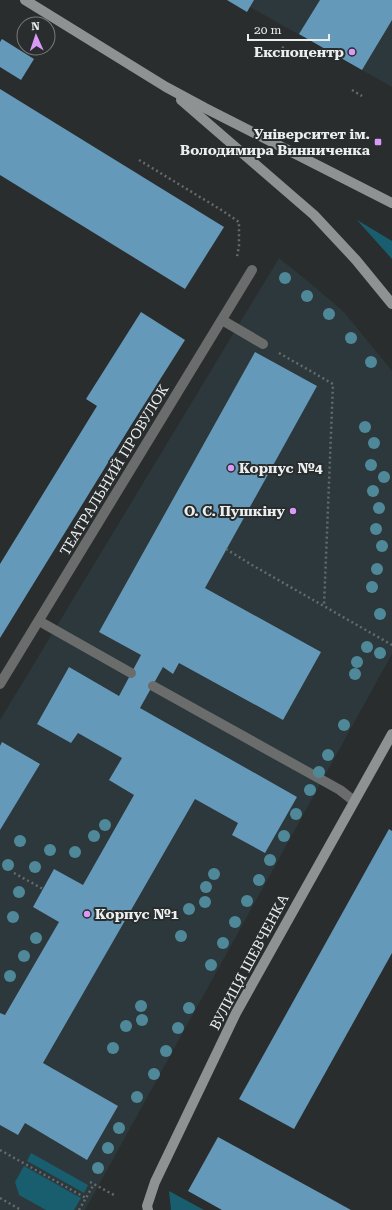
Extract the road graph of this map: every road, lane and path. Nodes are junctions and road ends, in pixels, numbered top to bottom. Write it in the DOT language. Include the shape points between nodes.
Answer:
graph roads {
  1 [pos="25,0"];
  2 [pos="282,47"];
  3 [pos="292,53"];
  4 [pos="166,87"];
  5 [pos="352,90"];
  6 [pos="362,96"];
  7 [pos="139,160"];
  8 [pos="392,203"];
  9 [pos="239,222"];
  10 [pos="252,270"];
  11 [pos="392,304"];
  12 [pos="222,320"];
  13 [pos="263,344"];
  14 [pos="226,549"];
  15 [pos="324,606"];
  16 [pos="39,620"];
  17 [pos="392,644"];
  18 [pos="131,673"];
  19 [pos="0,684"];
  20 [pos="153,686"];
  21 [pos="392,734"];
  22 [pos="354,801"];
  23 [pos="14,873"];
  24 [pos="43,889"];
  25 [pos="0,1150"];
  26 [pos="90,1182"];
  27 [pos="94,1184"];
  28 [pos="114,1195"];
  29 [pos="0,1198"];
  30 [pos="86,1198"];
  31 [pos="21,1210"];
  32 [pos="79,1210"];
  33 [pos="148,1210"];
  1 -- 4 [label="main road"];
  2 -- 3 [label="path"];
  4 -- 8 [label="main road"];
  4 -- 11 [label="main road" via="314,215"];
  5 -- 6 [label="path"];
  7 -- 9 [label="path"];
  10 -- 12 [label="street, ТЕАТРАЛЬНИЙ ПРОВУЛОК"];
  12 -- 13 [label="street"];
  12 -- 16 [label="street, ТЕАТРАЛЬНИЙ ПРОВУЛОК"];
  13 -- 15 [label="path" via="333,384"];
  14 -- 15 [label="path"];
  15 -- 17 [label="path"];
  16 -- 18 [label="street"];
  16 -- 19 [label="street, ТЕАТРАЛЬНИЙ ПРОВУЛОК"];
  20 -- 22 [label="street" via="340,790"];
  21 -- 22 [label="main road, ВУЛИЦЯ ШЕВЧЕНКА"];
  22 -- 33 [label="main road, ВУЛИЦЯ ШЕВЧЕНКА" via="236,1013 158,1176 147,1206"];
  23 -- 24 [label="path"];
  25 -- 30 [label="path"];
  26 -- 27 [label="path"];
  27 -- 28 [label="path"];
  27 -- 30 [label="path"];
  29 -- 31 [label="path"];
  30 -- 32 [label="path"];
}
